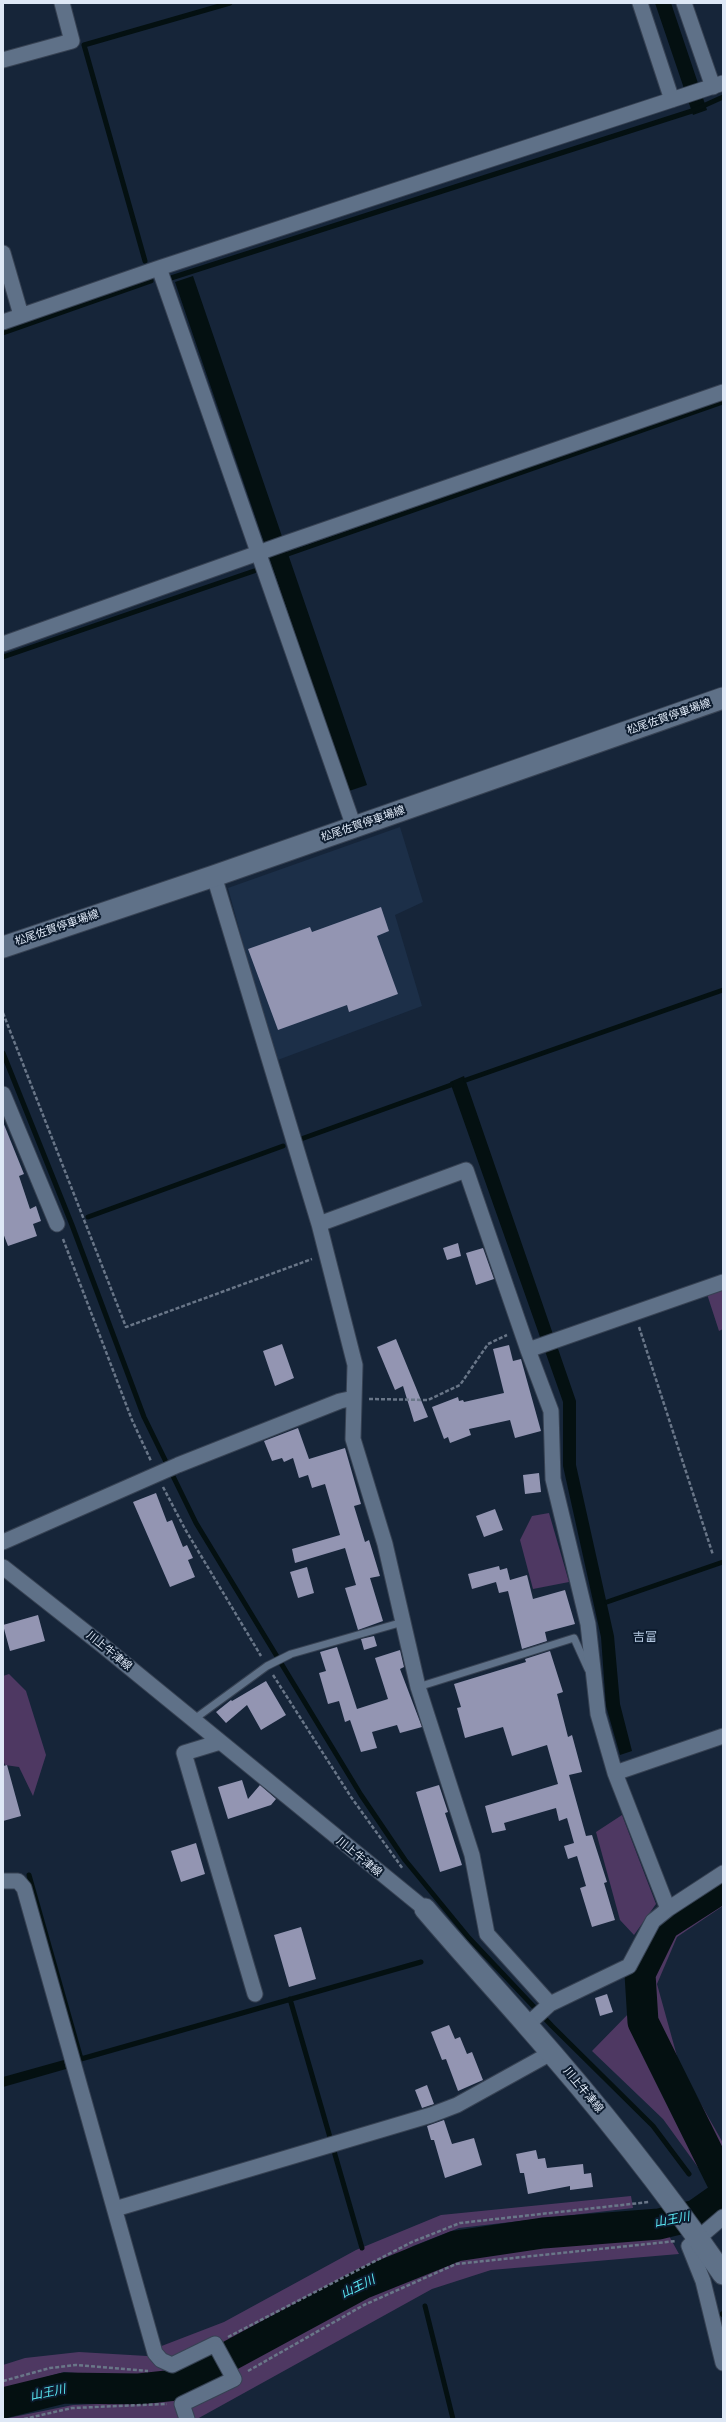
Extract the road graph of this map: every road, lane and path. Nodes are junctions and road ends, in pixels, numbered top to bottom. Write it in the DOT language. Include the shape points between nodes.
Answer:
graph roads {
  1 [pos="62,3"];
  2 [pos="640,3"];
  3 [pos="684,3"];
  4 [pos="3,60"];
  5 [pos="714,86"];
  6 [pos="676,99"];
  7 [pos="3,252"];
  8 [pos="159,268"];
  9 [pos="21,315"];
  10 [pos="3,322"];
  11 [pos="723,392"];
  12 [pos="260,552"];
  13 [pos="3,644"];
  14 [pos="723,698"];
  15 [pos="354,827"];
  16 [pos="214,876"];
  17 [pos="3,947"];
  18 [pos="3,1013"];
  19 [pos="3,1094"];
  20 [pos="57,1224"];
  21 [pos="319,1224"];
  22 [pos="326,1254"];
  23 [pos="723,1282"];
  24 [pos="634,1313"];
  25 [pos="520,1329"];
  26 [pos="533,1349"];
  27 [pos="354,1398"];
  28 [pos="157,1475"];
  29 [pos="3,1542"];
  30 [pos="713,1555"];
  31 [pos="3,1568"];
  32 [pos="403,1622"];
  33 [pos="267,1666"];
  34 [pos="595,1684"];
  35 [pos="418,1687"];
  36 [pos="193,1720"];
  37 [pos="723,1736"];
  38 [pos="220,1742"];
  39 [pos="615,1773"];
  40 [pos="723,1873"];
  41 [pos="406,1874"];
  42 [pos="3,1881"];
  43 [pos="425,1909"];
  44 [pos="668,1909"];
  45 [pos="255,1994"];
  46 [pos="550,2004"];
  47 [pos="527,2025"];
  48 [pos="551,2052"];
  49 [pos="667,2196"];
  50 [pos="115,2209"];
  51 [pos="723,2218"];
  52 [pos="698,2237"];
  53 [pos="723,2274"];
  54 [pos="215,2344"];
  55 [pos="723,2363"];
  56 [pos="172,2365"];
  57 [pos="234,2379"];
  58 [pos="3,2381"];
  59 [pos="182,2404"];
  60 [pos="24,2419"];
  61 [pos="187,2419"];
  1 -- 4 [label="street" via="72,41"];
  2 -- 6 [label="street"];
  3 -- 5 [label="street"];
  5 -- 6 [label="street"];
  6 -- 8 [label="street"];
  7 -- 9 [label="street"];
  8 -- 9 [label="street"];
  8 -- 12 [label="street"];
  9 -- 10 [label="street"];
  11 -- 12 [label="street"];
  12 -- 13 [label="street"];
  12 -- 15 [label="street"];
  14 -- 15 [label="main road, 松尾佐賀停車場線"];
  15 -- 16 [label="main road, 松尾佐賀停車場線"];
  16 -- 17 [label="main road, 松尾佐賀停車場線"];
  16 -- 21 [label="street"];
  18 -- 22 [label="path" via="126,1327"];
  19 -- 20 [label="street"];
  20 -- 28 [label="path" via="132,1420"];
  21 -- 22 [label="street"];
  21 -- 25 [label="street" via="466,1170"];
  22 -- 27 [label="street" via="355,1365"];
  23 -- 24 [label="street"];
  24 -- 26 [label="street"];
  24 -- 30 [label="path"];
  25 -- 26 [label="street"];
  25 -- 27 [label="path" via="488,1344 460,1385 428,1400"];
  26 -- 34 [label="street" via="551,1411 553,1479 588,1624"];
  27 -- 28 [label="street" via="340,1400"];
  27 -- 32 [label="street" via="353,1439 385,1544"];
  28 -- 29 [label="street"];
  28 -- 33 [label="path" via="185,1529"];
  31 -- 36 [label="street, 川上牛津線"];
  32 -- 33 [label="lane" via="291,1654"];
  32 -- 35 [label="street"];
  33 -- 36 [label="lane"];
  33 -- 41 [label="path" via="351,1798"];
  34 -- 35 [label="lane" via="574,1638"];
  34 -- 39 [label="street" via="598,1714"];
  35 -- 46 [label="street" via="472,1855 486,1934"];
  36 -- 38 [label="street, 川上牛津線"];
  37 -- 39 [label="street"];
  38 -- 43 [label="street, 川上牛津線"];
  38 -- 45 [label="street" via="184,1753"];
  39 -- 44 [label="street"];
  40 -- 44 [label="street"];
  42 -- 50 [label="street" via="18,1881 24,1888"];
  43 -- 47 [label="main road, 川上牛津線"];
  44 -- 46 [label="street" via="653,1921 629,1966"];
  46 -- 47 [label="street"];
  47 -- 48 [label="main road, 川上牛津線"];
  48 -- 49 [label="main road, 川上牛津線"];
  48 -- 50 [label="street" via="457,2105 438,2112"];
  49 -- 52 [label="main road, 川上牛津線"];
  49 -- 54 [label="path" via="654,2202 460,2223 412,2242"];
  50 -- 56 [label="street" via="155,2353 161,2360"];
  51 -- 52 [label="street"];
  52 -- 53 [label="main road"];
  52 -- 55 [label="street" via="689,2246 703,2281"];
  52 -- 57 [label="path" via="456,2264 364,2305"];
  54 -- 56 [label="street"];
  54 -- 57 [label="street"];
  56 -- 58 [label="path" via="150,2371 76,2365 50,2368"];
  57 -- 59 [label="street"];
  59 -- 60 [label="path" via="72,2408"];
  59 -- 61 [label="street"];
}
